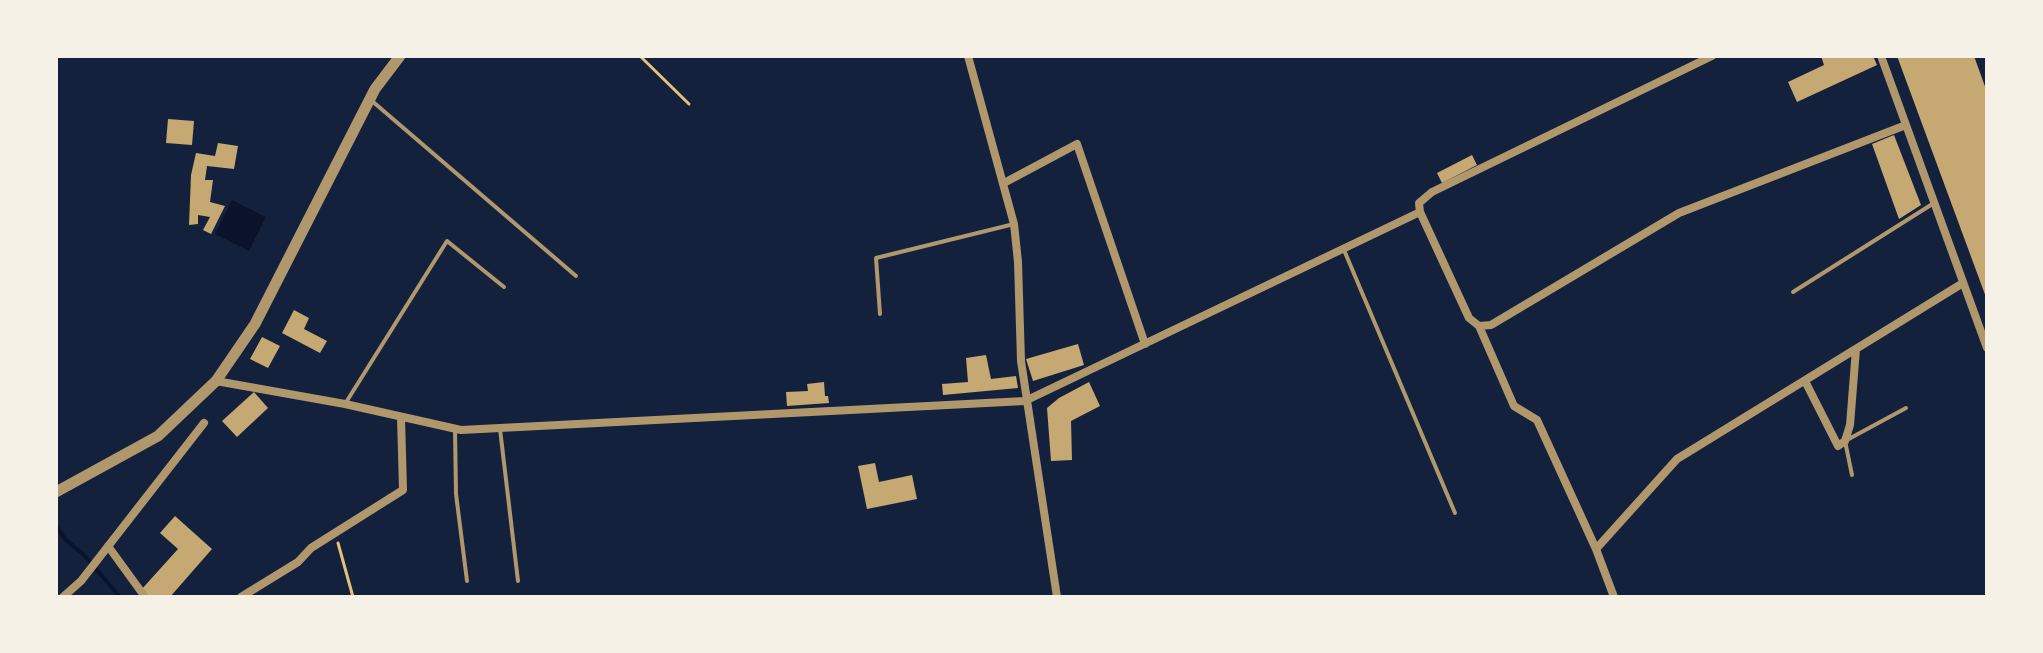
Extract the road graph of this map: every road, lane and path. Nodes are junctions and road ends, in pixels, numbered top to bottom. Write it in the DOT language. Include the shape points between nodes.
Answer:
graph roads {
  1 [pos="400,56"];
  2 [pos="640,56"];
  3 [pos="968,56"];
  4 [pos="1712,56"];
  5 [pos="1881,56"];
  6 [pos="370,99"];
  7 [pos="689,104"];
  8 [pos="1906,125"];
  9 [pos="1004,183"];
  10 [pos="1934,203"];
  11 [pos="1420,212"];
  12 [pos="1014,224"];
  13 [pos="1343,248"];
  14 [pos="576,276"];
  15 [pos="1963,283"];
  16 [pos="504,287"];
  17 [pos="1793,292"];
  18 [pos="880,314"];
  19 [pos="1479,326"];
  20 [pos="1145,344"];
  21 [pos="1987,348"];
  22 [pos="1856,349"];
  23 [pos="216,381"];
  24 [pos="1805,381"];
  25 [pos="1025,401"];
  26 [pos="345,404"];
  27 [pos="1906,408"];
  28 [pos="401,417"];
  29 [pos="204,423"];
  30 [pos="455,429"];
  31 [pos="500,429"];
  32 [pos="1845,441"];
  33 [pos="1852,475"];
  34 [pos="61,489"];
  35 [pos="1455,513"];
  36 [pos="336,533"];
  37 [pos="108,546"];
  38 [pos="1596,549"];
  39 [pos="467,581"];
  40 [pos="518,581"];
  41 [pos="63,597"];
  42 [pos="145,597"];
  43 [pos="241,597"];
  44 [pos="353,597"];
  45 [pos="1057,597"];
  46 [pos="1614,597"];
  1 -- 6 [label="street"];
  2 -- 7 [label="path"];
  3 -- 9 [label="street"];
  4 -- 11 [label="street" via="1432,192 1419,203"];
  5 -- 8 [label="street"];
  6 -- 14 [label="lane"];
  6 -- 23 [label="street" via="255,324"];
  8 -- 10 [label="street"];
  8 -- 19 [label="street" via="1679,213 1491,325"];
  9 -- 12 [label="street"];
  9 -- 20 [label="street" via="1077,144"];
  10 -- 15 [label="street"];
  10 -- 17 [label="lane"];
  11 -- 13 [label="street"];
  11 -- 19 [label="street" via="1469,318"];
  12 -- 18 [label="lane" via="876,258"];
  12 -- 25 [label="street"];
  13 -- 20 [label="street"];
  13 -- 35 [label="lane"];
  15 -- 21 [label="street"];
  15 -- 22 [label="street"];
  16 -- 26 [label="lane" via="447,241"];
  19 -- 38 [label="street" via="1514,406 1537,420"];
  20 -- 25 [label="street"];
  22 -- 24 [label="street"];
  22 -- 32 [label="street"];
  23 -- 26 [label="street"];
  23 -- 34 [label="street" via="158,436"];
  24 -- 32 [label="street" via="1838,446"];
  24 -- 38 [label="street" via="1677,459"];
  25 -- 31 [label="street"];
  25 -- 45 [label="street"];
  26 -- 28 [label="street"];
  27 -- 32 [label="lane"];
  28 -- 30 [label="street"];
  28 -- 36 [label="street" via="403,490"];
  29 -- 37 [label="street"];
  30 -- 31 [label="street"];
  30 -- 39 [label="lane" via="456,494"];
  31 -- 40 [label="lane"];
  32 -- 33 [label="lane"];
  36 -- 43 [label="street"];
  36 -- 44 [label="path"];
  37 -- 41 [label="street"];
  37 -- 42 [label="street"];
  38 -- 46 [label="street"];
}
